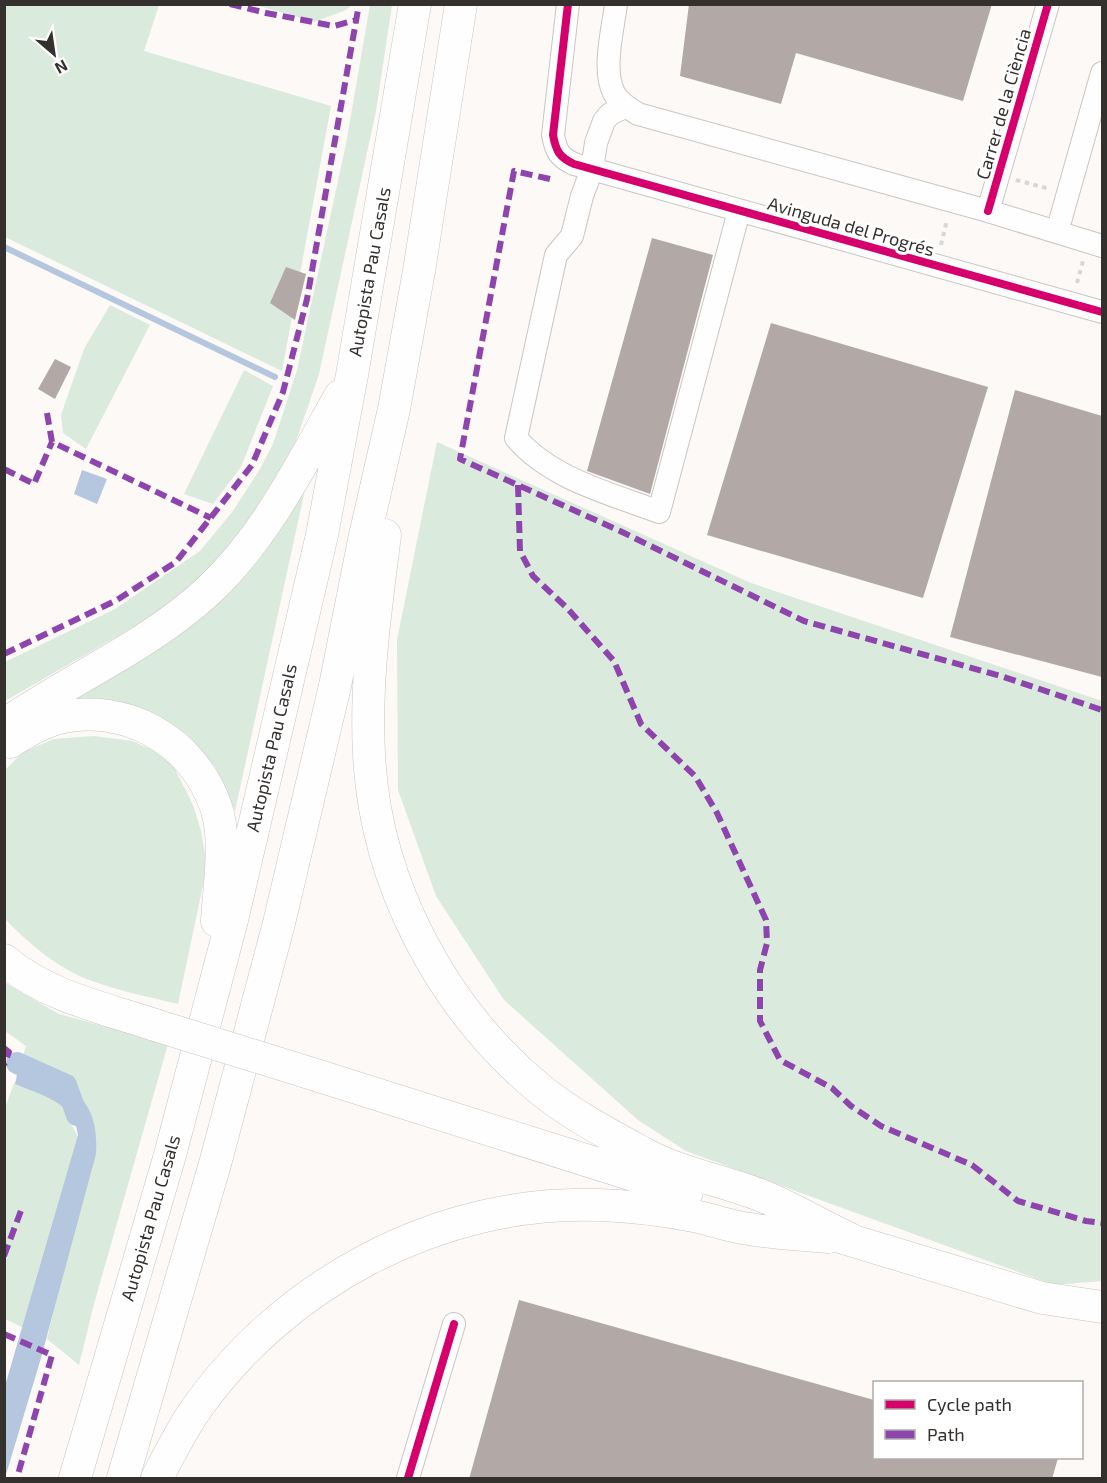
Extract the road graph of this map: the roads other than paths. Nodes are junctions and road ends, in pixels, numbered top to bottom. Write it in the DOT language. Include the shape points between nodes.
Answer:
graph roads {
  1 [pos="415,4"];
  2 [pos="461,4"];
  3 [pos="568,4"];
  4 [pos="616,4"];
  5 [pos="1048,4"];
  6 [pos="1102,73"];
  7 [pos="625,106"];
  8 [pos="592,169"];
  9 [pos="739,211"];
  10 [pos="988,211"];
  11 [pos="1057,232"];
  12 [pos="1096,244"];
  13 [pos="1102,312"];
  14 [pos="352,375"];
  15 [pos="393,409"];
  16 [pos="4,725"];
  17 [pos="4,746"];
  18 [pos="4,960"];
  19 [pos="212,994"];
  20 [pos="850,1239"];
  21 [pos="1042,1298"];
  22 [pos="1102,1307"];
  23 [pos="454,1324"];
  24 [pos="1102,1329"];
  25 [pos="75,1479"];
  26 [pos="123,1479"];
  27 [pos="157,1479"];
  28 [pos="408,1479"];
  1 -- 14 [label="highway, Autopista Pau Casals"];
  2 -- 15 [label="highway"];
  3 -- 8 [label="street, Avinguda del Progrés" via="553,135 556,152 562,159"];
  4 -- 7 [label="street" via="608,70 614,93"];
  5 -- 10 [label="street, Carrer de la Ciència"];
  6 -- 11 [label="street"];
  7 -- 8 [label="street" via="604,121"];
  7 -- 10 [label="street" via="638,114"];
  8 -- 9 [label="street, Avinguda del Progrés"];
  8 -- 9 [label="street" via="572,236 556,255 516,438 528,452 573,480 659,512"];
  9 -- 13 [label="street, Avinguda del Progrés"];
  10 -- 11 [label="street"];
  11 -- 12 [label="street"];
  14 -- 16 [label="highway" via="278,506 259,534 206,593 116,657"];
  14 -- 19 [label="highway, Autopista Pau Casals" via="322,535"];
  15 -- 20 [label="highway" via="392,479 368,690 369,755 378,824 403,901 422,943 446,984 509,1061 573,1113 645,1154 761,1196"];
  15 -- 26 [label="highway" via="335,686 279,923 215,1164"];
  17 -- 19 [label="highway" via="55,719 105,715 130,720 150,730 174,744 192,763 217,809 220,835"];
  18 -- 20 [label="highway, bridge" via="42,985 70,997 749,1211"];
  19 -- 25 [label="highway, Autopista Pau Casals" via="170,1155"];
  20 -- 21 [label="highway"];
  20 -- 27 [label="highway" via="739,1227 693,1216 598,1204 489,1215 424,1233 338,1276 254,1341 192,1415"];
  21 -- 22 [label="highway"];
  21 -- 24 [label="highway"];
  23 -- 28 [label="street"];
}
